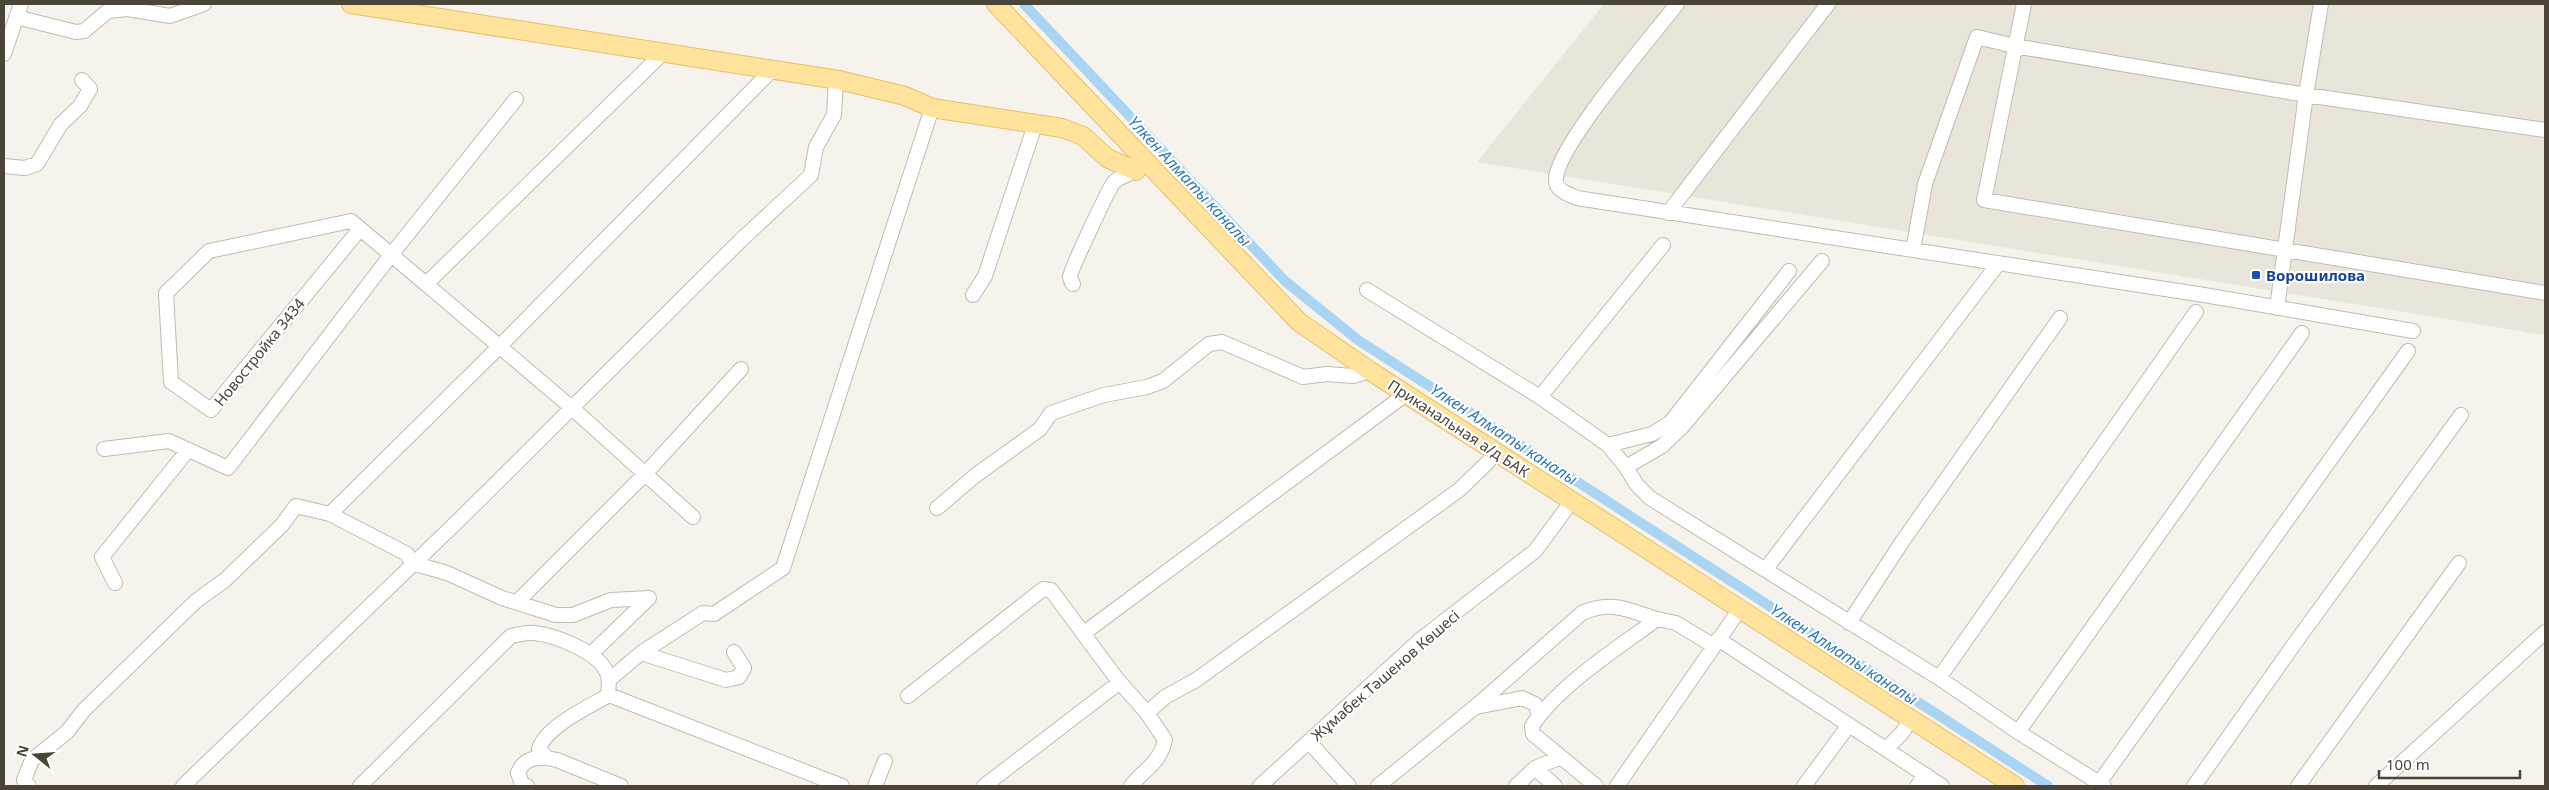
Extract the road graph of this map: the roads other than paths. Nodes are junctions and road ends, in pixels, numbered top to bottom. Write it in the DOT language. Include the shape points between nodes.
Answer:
graph roads {
  1 [pos="204,4"];
  2 [pos="351,4"];
  3 [pos="996,4"];
  4 [pos="1677,4"];
  5 [pos="1828,4"];
  6 [pos="2024,4"];
  7 [pos="2321,4"];
  8 [pos="19,10"];
  9 [pos="2014,46"];
  10 [pos="663,53"];
  11 [pos="4,54"];
  12 [pos="770,71"];
  13 [pos="82,80"];
  14 [pos="836,80"];
  15 [pos="2306,95"];
  16 [pos="516,100"];
  17 [pos="932,108"];
  18 [pos="1035,125"];
  19 [pos="2545,130"];
  20 [pos="4,166"];
  21 [pos="1142,167"];
  22 [pos="1668,213"];
  23 [pos="360,229"];
  24 [pos="1663,245"];
  25 [pos="2285,249"];
  26 [pos="1913,250"];
  27 [pos="391,255"];
  28 [pos="1822,261"];
  29 [pos="1998,264"];
  30 [pos="1789,271"];
  31 [pos="426,284"];
  32 [pos="1073,284"];
  33 [pos="1367,290"];
  34 [pos="2545,293"];
  35 [pos="973,295"];
  36 [pos="2277,308"];
  37 [pos="2196,312"];
  38 [pos="2060,318"];
  39 [pos="2413,331"];
  40 [pos="2302,333"];
  41 [pos="500,346"];
  42 [pos="2408,351"];
  43 [pos="741,369"];
  44 [pos="1370,371"];
  45 [pos="1406,394"];
  46 [pos="1540,398"];
  47 [pos="572,408"];
  48 [pos="2461,415"];
  49 [pos="1608,445"];
  50 [pos="104,449"];
  51 [pos="188,450"];
  52 [pos="1495,451"];
  53 [pos="1626,467"];
  54 [pos="645,474"];
  55 [pos="1572,501"];
  56 [pos="937,508"];
  57 [pos="330,514"];
  58 [pos="693,517"];
  59 [pos="412,562"];
  60 [pos="2459,563"];
  61 [pos="1765,570"];
  62 [pos="115,583"];
  63 [pos="517,602"];
  64 [pos="1740,609"];
  65 [pos="1657,620"];
  66 [pos="1849,623"];
  67 [pos="2545,632"];
  68 [pos="1084,634"];
  69 [pos="1716,643"];
  70 [pos="734,652"];
  71 [pos="641,653"];
  72 [pos="591,654"];
  73 [pos="1939,678"];
  74 [pos="609,680"];
  75 [pos="1120,682"];
  76 [pos="609,695"];
  77 [pos="908,696"];
  78 [pos="1475,707"];
  79 [pos="1147,713"];
  80 [pos="1539,715"];
  81 [pos="1911,719"];
  82 [pos="1849,726"];
  83 [pos="2018,732"];
  84 [pos="1309,742"];
  85 [pos="1886,750"];
  86 [pos="1561,757"];
  87 [pos="547,758"];
  88 [pos="885,761"];
  89 [pos="1535,768"];
  90 [pos="1921,781"];
  91 [pos="24,784"];
  92 [pos="2101,785"];
  93 [pos="183,786"];
  94 [pos="360,786"];
  95 [pos="526,786"];
  96 [pos="621,786"];
  97 [pos="842,786"];
  98 [pos="876,786"];
  99 [pos="984,786"];
  100 [pos="1131,786"];
  101 [pos="1260,786"];
  102 [pos="1349,786"];
  103 [pos="1378,786"];
  104 [pos="1516,786"];
  105 [pos="1555,786"];
  106 [pos="1596,786"];
  107 [pos="1617,786"];
  108 [pos="1804,786"];
  109 [pos="1942,786"];
  110 [pos="2015,786"];
  111 [pos="2194,786"];
  112 [pos="2298,786"];
  113 [pos="2376,786"];
  1 -- 8 [label="street" via="170,16 127,9 108,11 84,31 76,32"];
  2 -- 10 [label="main road"];
  3 -- 21 [label="main road, Приканальная а/д БАК"];
  4 -- 22 [label="street" via="1587,120 1560,165 1556,179 1563,192 1577,198"];
  5 -- 22 [label="street"];
  6 -- 9 [label="street"];
  7 -- 15 [label="street"];
  8 -- 11 [label="street"];
  9 -- 15 [label="street"];
  9 -- 25 [label="street" via="1984,200"];
  9 -- 26 [label="street" via="1977,37 1925,184"];
  10 -- 12 [label="main road"];
  10 -- 31 [label="street"];
  12 -- 14 [label="main road"];
  12 -- 41 [label="street"];
  13 -- 20 [label="street" via="90,89 80,106 61,124 37,164 24,168"];
  14 -- 17 [label="main road" via="905,96"];
  14 -- 47 [label="street" via="834,115 816,147 811,175"];
  15 -- 19 [label="street"];
  15 -- 25 [label="street"];
  16 -- 27 [label="street"];
  17 -- 18 [label="main road"];
  17 -- 71 [label="street" via="783,568 714,614 704,613"];
  18 -- 21 [label="main road" via="1062,128 1083,136 1107,158"];
  18 -- 35 [label="street" via="985,276"];
  21 -- 32 [label="street" via="1116,181 1109,190 1078,251 1070,276"];
  21 -- 44 [label="main road, Приканальная а/д БАК" via="1299,322"];
  22 -- 26 [label="street"];
  23 -- 23 [label="street, Новостройка 3434" via="351,221 209,251 166,293 171,382 211,410"];
  23 -- 27 [label="street, Новостройка 3434"];
  24 -- 46 [label="street"];
  25 -- 34 [label="street"];
  25 -- 36 [label="street"];
  26 -- 29 [label="street"];
  27 -- 31 [label="street, Новостройка 3434"];
  27 -- 51 [label="street" via="228,468"];
  28 -- 53 [label="street" via="1680,428 1662,446"];
  29 -- 36 [label="street"];
  29 -- 61 [label="street"];
  30 -- 49 [label="street" via="1670,423 1652,434"];
  31 -- 41 [label="street, Новостройка 3434"];
  33 -- 46 [label="street"];
  36 -- 39 [label="street"];
  37 -- 73 [label="street"];
  38 -- 66 [label="street"];
  40 -- 83 [label="street"];
  41 -- 47 [label="street, Новостройка 3434"];
  41 -- 57 [label="street"];
  42 -- 92 [label="street"];
  43 -- 54 [label="street"];
  44 -- 45 [label="main road, Приканальная а/д БАК"];
  44 -- 56 [label="street" via="1353,376 1327,374 1303,377 1222,342 1209,344 1163,381 1147,388 1104,395 1051,413 1040,429"];
  45 -- 52 [label="main road, Приканальная а/д БАК"];
  45 -- 68 [label="street"];
  46 -- 49 [label="street"];
  47 -- 54 [label="street, Новостройка 3434"];
  47 -- 59 [label="street"];
  48 -- 111 [label="street"];
  49 -- 53 [label="street"];
  50 -- 51 [label="street" via="169,441"];
  51 -- 62 [label="street" via="102,557"];
  52 -- 55 [label="main road, Приканальная а/д БАК"];
  52 -- 79 [label="street" via="1459,490 1196,680 1164,697"];
  53 -- 61 [label="street" via="1650,498"];
  54 -- 58 [label="street, Новостройка 3434"];
  54 -- 63 [label="street"];
  55 -- 64 [label="main road, Приканальная а/д БАК"];
  55 -- 84 [label="street, Жұмабек Тәшенов Көшесі" via="1535,551 1421,639"];
  57 -- 59 [label="street" via="407,554"];
  57 -- 91 [label="street" via="296,506 282,525 226,580 196,601 84,710 66,732 32,760"];
  59 -- 63 [label="street"];
  59 -- 93 [label="street"];
  60 -- 112 [label="street"];
  61 -- 66 [label="street"];
  63 -- 72 [label="street" via="556,615 573,615 611,600 649,598"];
  64 -- 69 [label="street"];
  64 -- 81 [label="main road, Приканальная а/д БАК"];
  65 -- 69 [label="street" via="1676,623"];
  65 -- 78 [label="street" via="1618,606 1598,606 1582,613"];
  65 -- 80 [label="street" via="1580,676"];
  66 -- 73 [label="street"];
  67 -- 113 [label="street"];
  68 -- 75 [label="street"];
  68 -- 77 [label="street" via="1051,590 1043,589"];
  69 -- 82 [label="street"];
  69 -- 107 [label="street"];
  70 -- 71 [label="street" via="744,668 739,677 726,680"];
  71 -- 74 [label="street"];
  72 -- 74 [label="street" via="604,667"];
  72 -- 94 [label="street" via="532,632 511,636"];
  73 -- 83 [label="street"];
  74 -- 76 [label="street"];
  75 -- 79 [label="street"];
  75 -- 99 [label="street"];
  76 -- 87 [label="street" via="541,740 539,749"];
  76 -- 97 [label="street"];
  78 -- 80 [label="street" via="1522,698 1535,704"];
  78 -- 103 [label="street"];
  79 -- 100 [label="street" via="1164,740 1162,753"];
  80 -- 86 [label="street" via="1532,726 1534,734"];
  81 -- 85 [label="street"];
  81 -- 110 [label="main road, Приканальная а/д БАК"];
  82 -- 85 [label="street"];
  82 -- 108 [label="street"];
  83 -- 92 [label="street"];
  84 -- 101 [label="street, Жұмабек Тәшенов Көшесі"];
  84 -- 102 [label="street"];
  85 -- 90 [label="street"];
  86 -- 89 [label="street"];
  86 -- 106 [label="street"];
  87 -- 95 [label="street" via="534,757 521,766 518,773"];
  87 -- 96 [label="street"];
  88 -- 98 [label="street"];
  89 -- 104 [label="street"];
  89 -- 105 [label="street"];
  90 -- 109 [label="street"];
}
